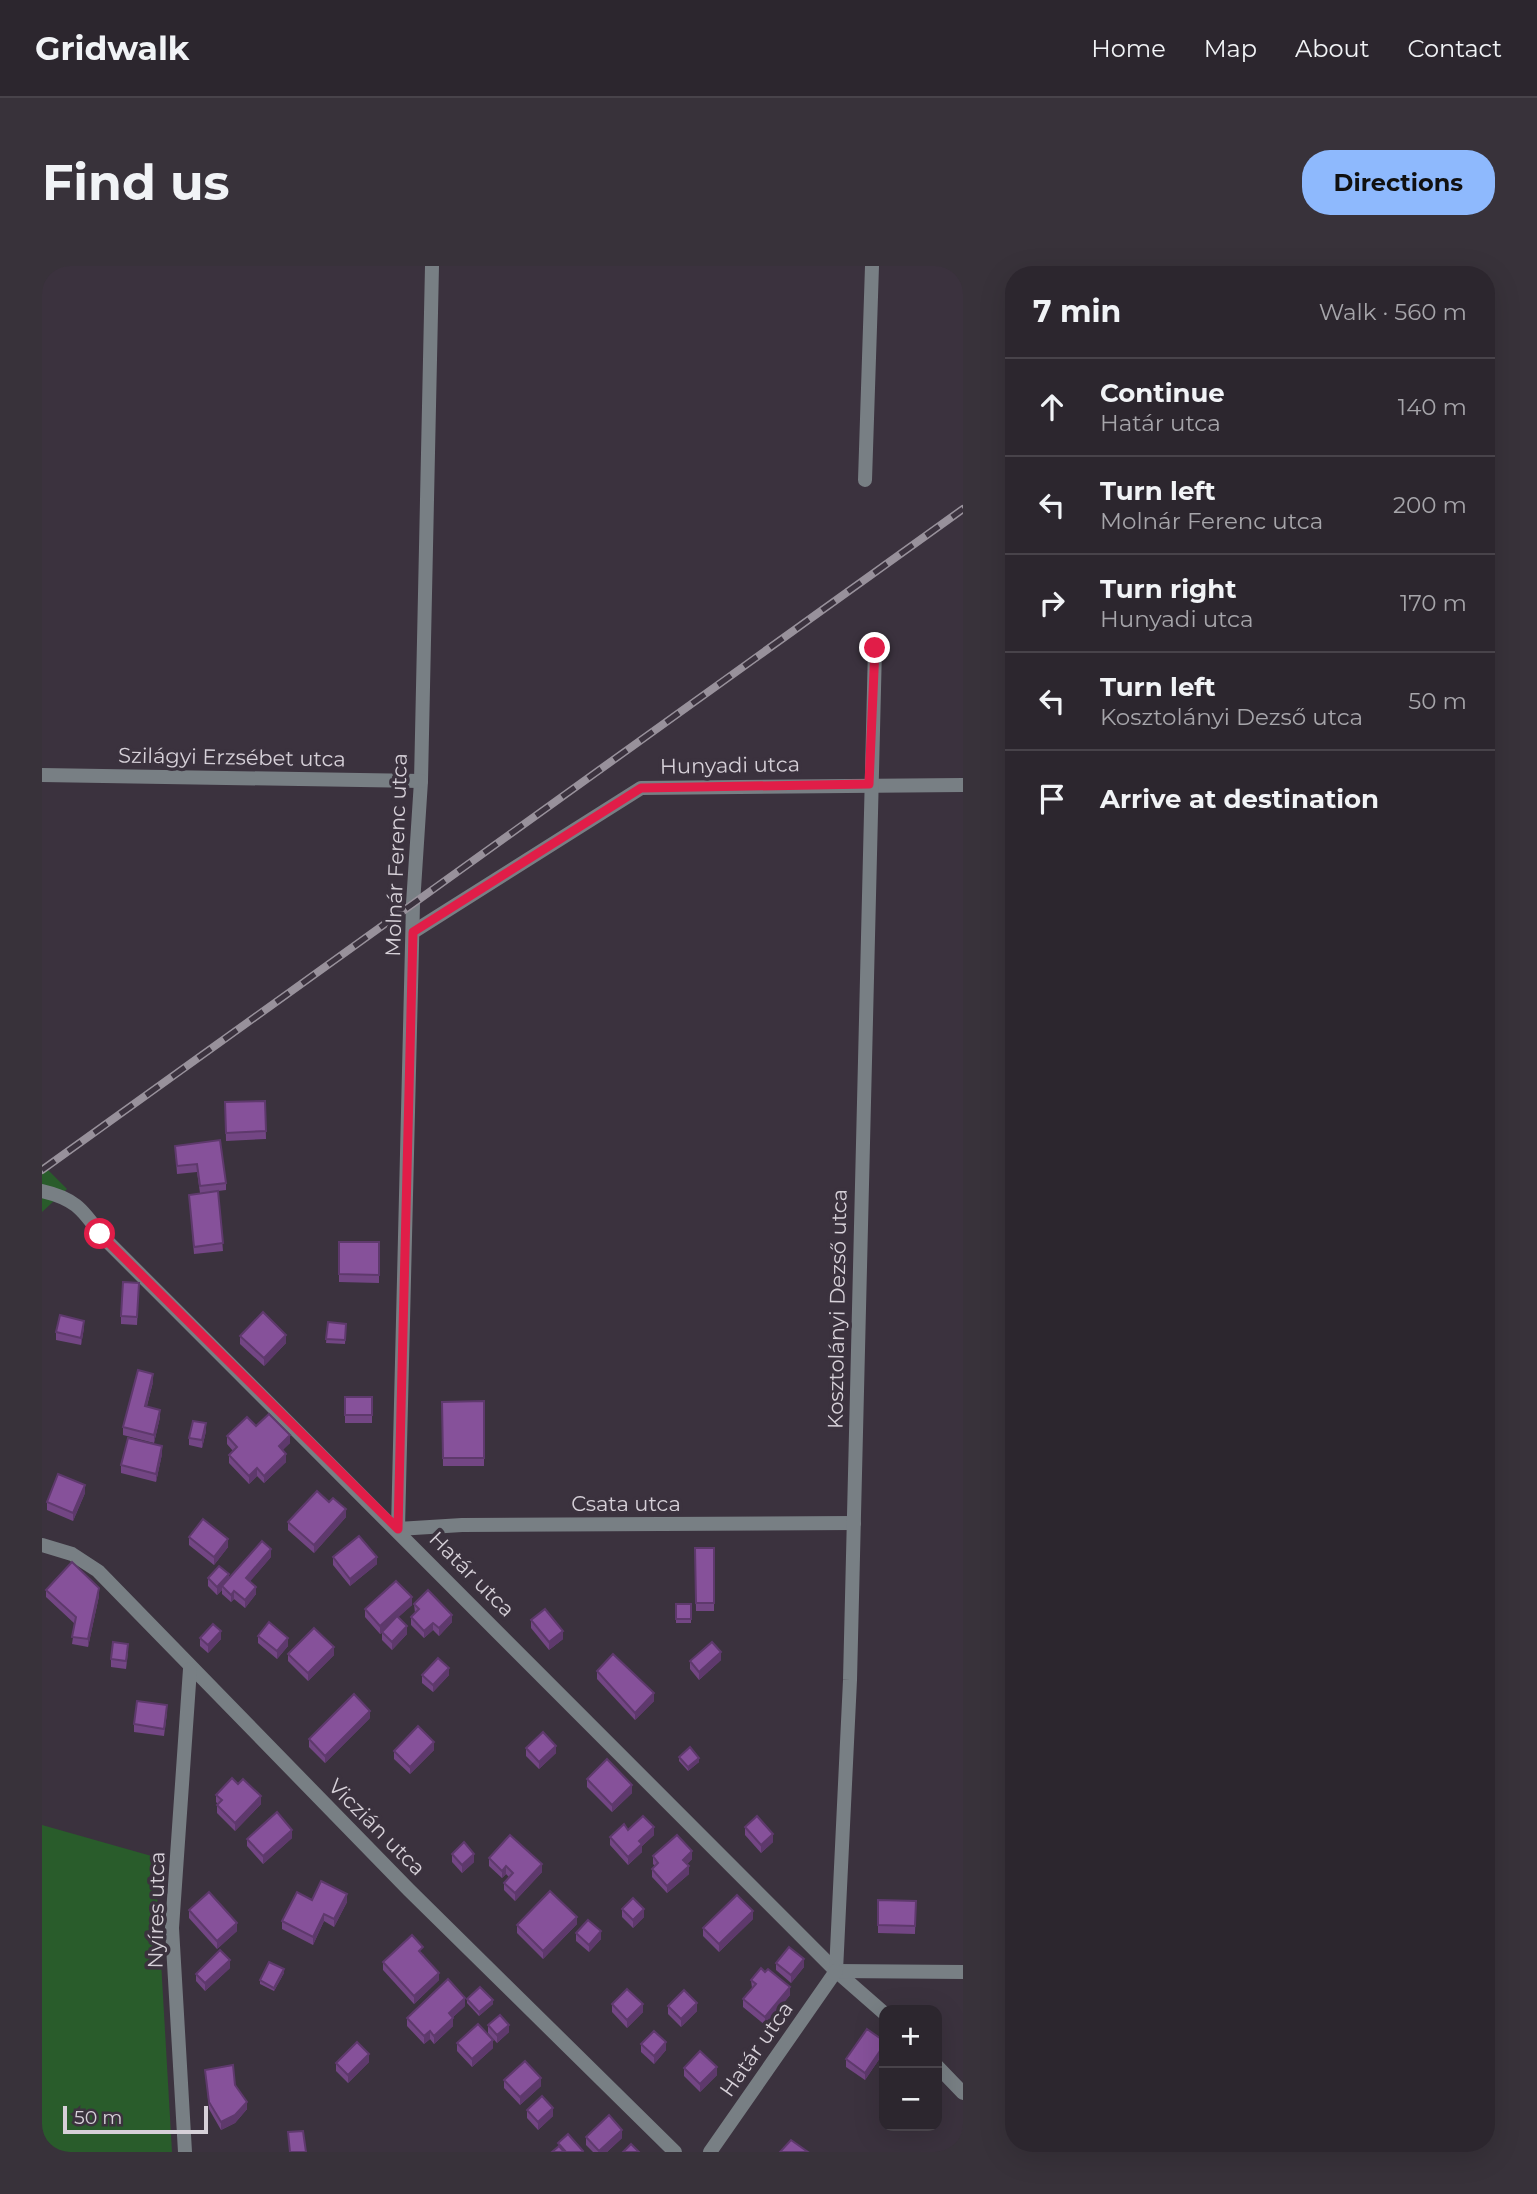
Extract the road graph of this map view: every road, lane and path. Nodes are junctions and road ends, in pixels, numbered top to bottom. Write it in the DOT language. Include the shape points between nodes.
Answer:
graph roads {
  1 [pos="432,266"];
  2 [pos="872,266"];
  3 [pos="864,480"];
  4 [pos="875,648"];
  5 [pos="42,775"];
  6 [pos="421,781"];
  7 [pos="869,784"];
  8 [pos="963,785"];
  9 [pos="413,932"];
  10 [pos="42,1191"];
  11 [pos="854,1523"];
  12 [pos="398,1529"];
  13 [pos="42,1545"];
  14 [pos="190,1669"];
  15 [pos="836,1971"];
  16 [pos="963,1972"];
  17 [pos="879,2009"];
  18 [pos="939,2068"];
  19 [pos="963,2093"];
  20 [pos="185,2152"];
  21 [pos="675,2152"];
  22 [pos="710,2152"];
  1 -- 6 [label="street, Molnár Ferenc utca"];
  2 -- 3 [label="street"];
  4 -- 7 [label="street, Kosztolányi Dezső utca"];
  5 -- 6 [label="street, Szilágyi Erzsébet utca"];
  6 -- 9 [label="street, Molnár Ferenc utca"];
  7 -- 8 [label="street, Hunyadi utca"];
  7 -- 9 [label="street, Hunyadi utca" via="641,788"];
  7 -- 11 [label="street, Kosztolányi Dezső utca"];
  9 -- 12 [label="street, Molnár Ferenc utca"];
  10 -- 12 [label="street, Határ utca" via="67,1197 87,1215 100,1234"];
  11 -- 12 [label="street, Csata utca"];
  11 -- 15 [label="street, Kosztolányi Dezső utca"];
  12 -- 15 [label="street, Határ utca"];
  13 -- 14 [label="street, Viczián utca" via="72,1554 98,1571"];
  14 -- 20 [label="street, Nyíres utca" via="172,1928"];
  14 -- 21 [label="street, Viczián utca"];
  15 -- 16 [label="street"];
  15 -- 17 [label="street, Határ utca"];
  15 -- 22 [label="street, Határ utca"];
  18 -- 19 [label="street"];
}
